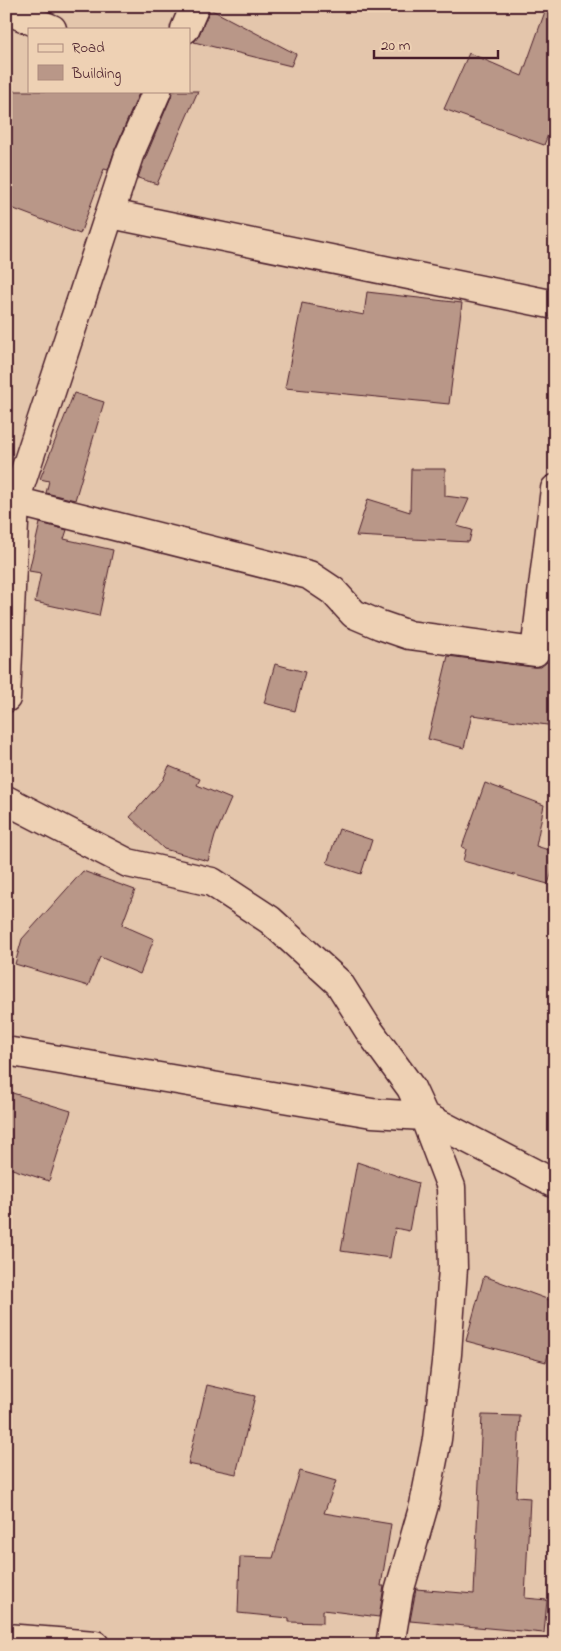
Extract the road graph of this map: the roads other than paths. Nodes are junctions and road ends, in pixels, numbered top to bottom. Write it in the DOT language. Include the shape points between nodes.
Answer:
graph roads {
  1 [pos="195,6"];
  2 [pos="6,10"];
  3 [pos="50,28"];
  4 [pos="185,28"];
  5 [pos="157,92"];
  6 [pos="111,214"];
  7 [pos="555,305"];
  8 [pos="555,489"];
  9 [pos="11,499"];
  10 [pos="6,698"];
  11 [pos="6,800"];
  12 [pos="6,1052"];
  13 [pos="424,1116"];
  14 [pos="555,1184"];
  15 [pos="6,1638"];
  16 [pos="95,1645"];
  17 [pos="390,1645"];
  1 -- 4 [label="street"];
  2 -- 3 [label="street"];
  5 -- 6 [label="street" via="129,155"];
  6 -- 7 [label="street"];
  6 -- 9 [label="street"];
  8 -- 9 [label="street" via="535,652 409,635 354,614 334,591 309,575"];
  9 -- 10 [label="street"];
  11 -- 13 [label="street" via="128,864 212,882 270,920 339,983 410,1088"];
  12 -- 13 [label="street" via="372,1113"];
  13 -- 14 [label="street"];
  13 -- 17 [label="street" via="451,1187 453,1268 437,1439 424,1505 399,1592"];
  15 -- 16 [label="street"];
}
